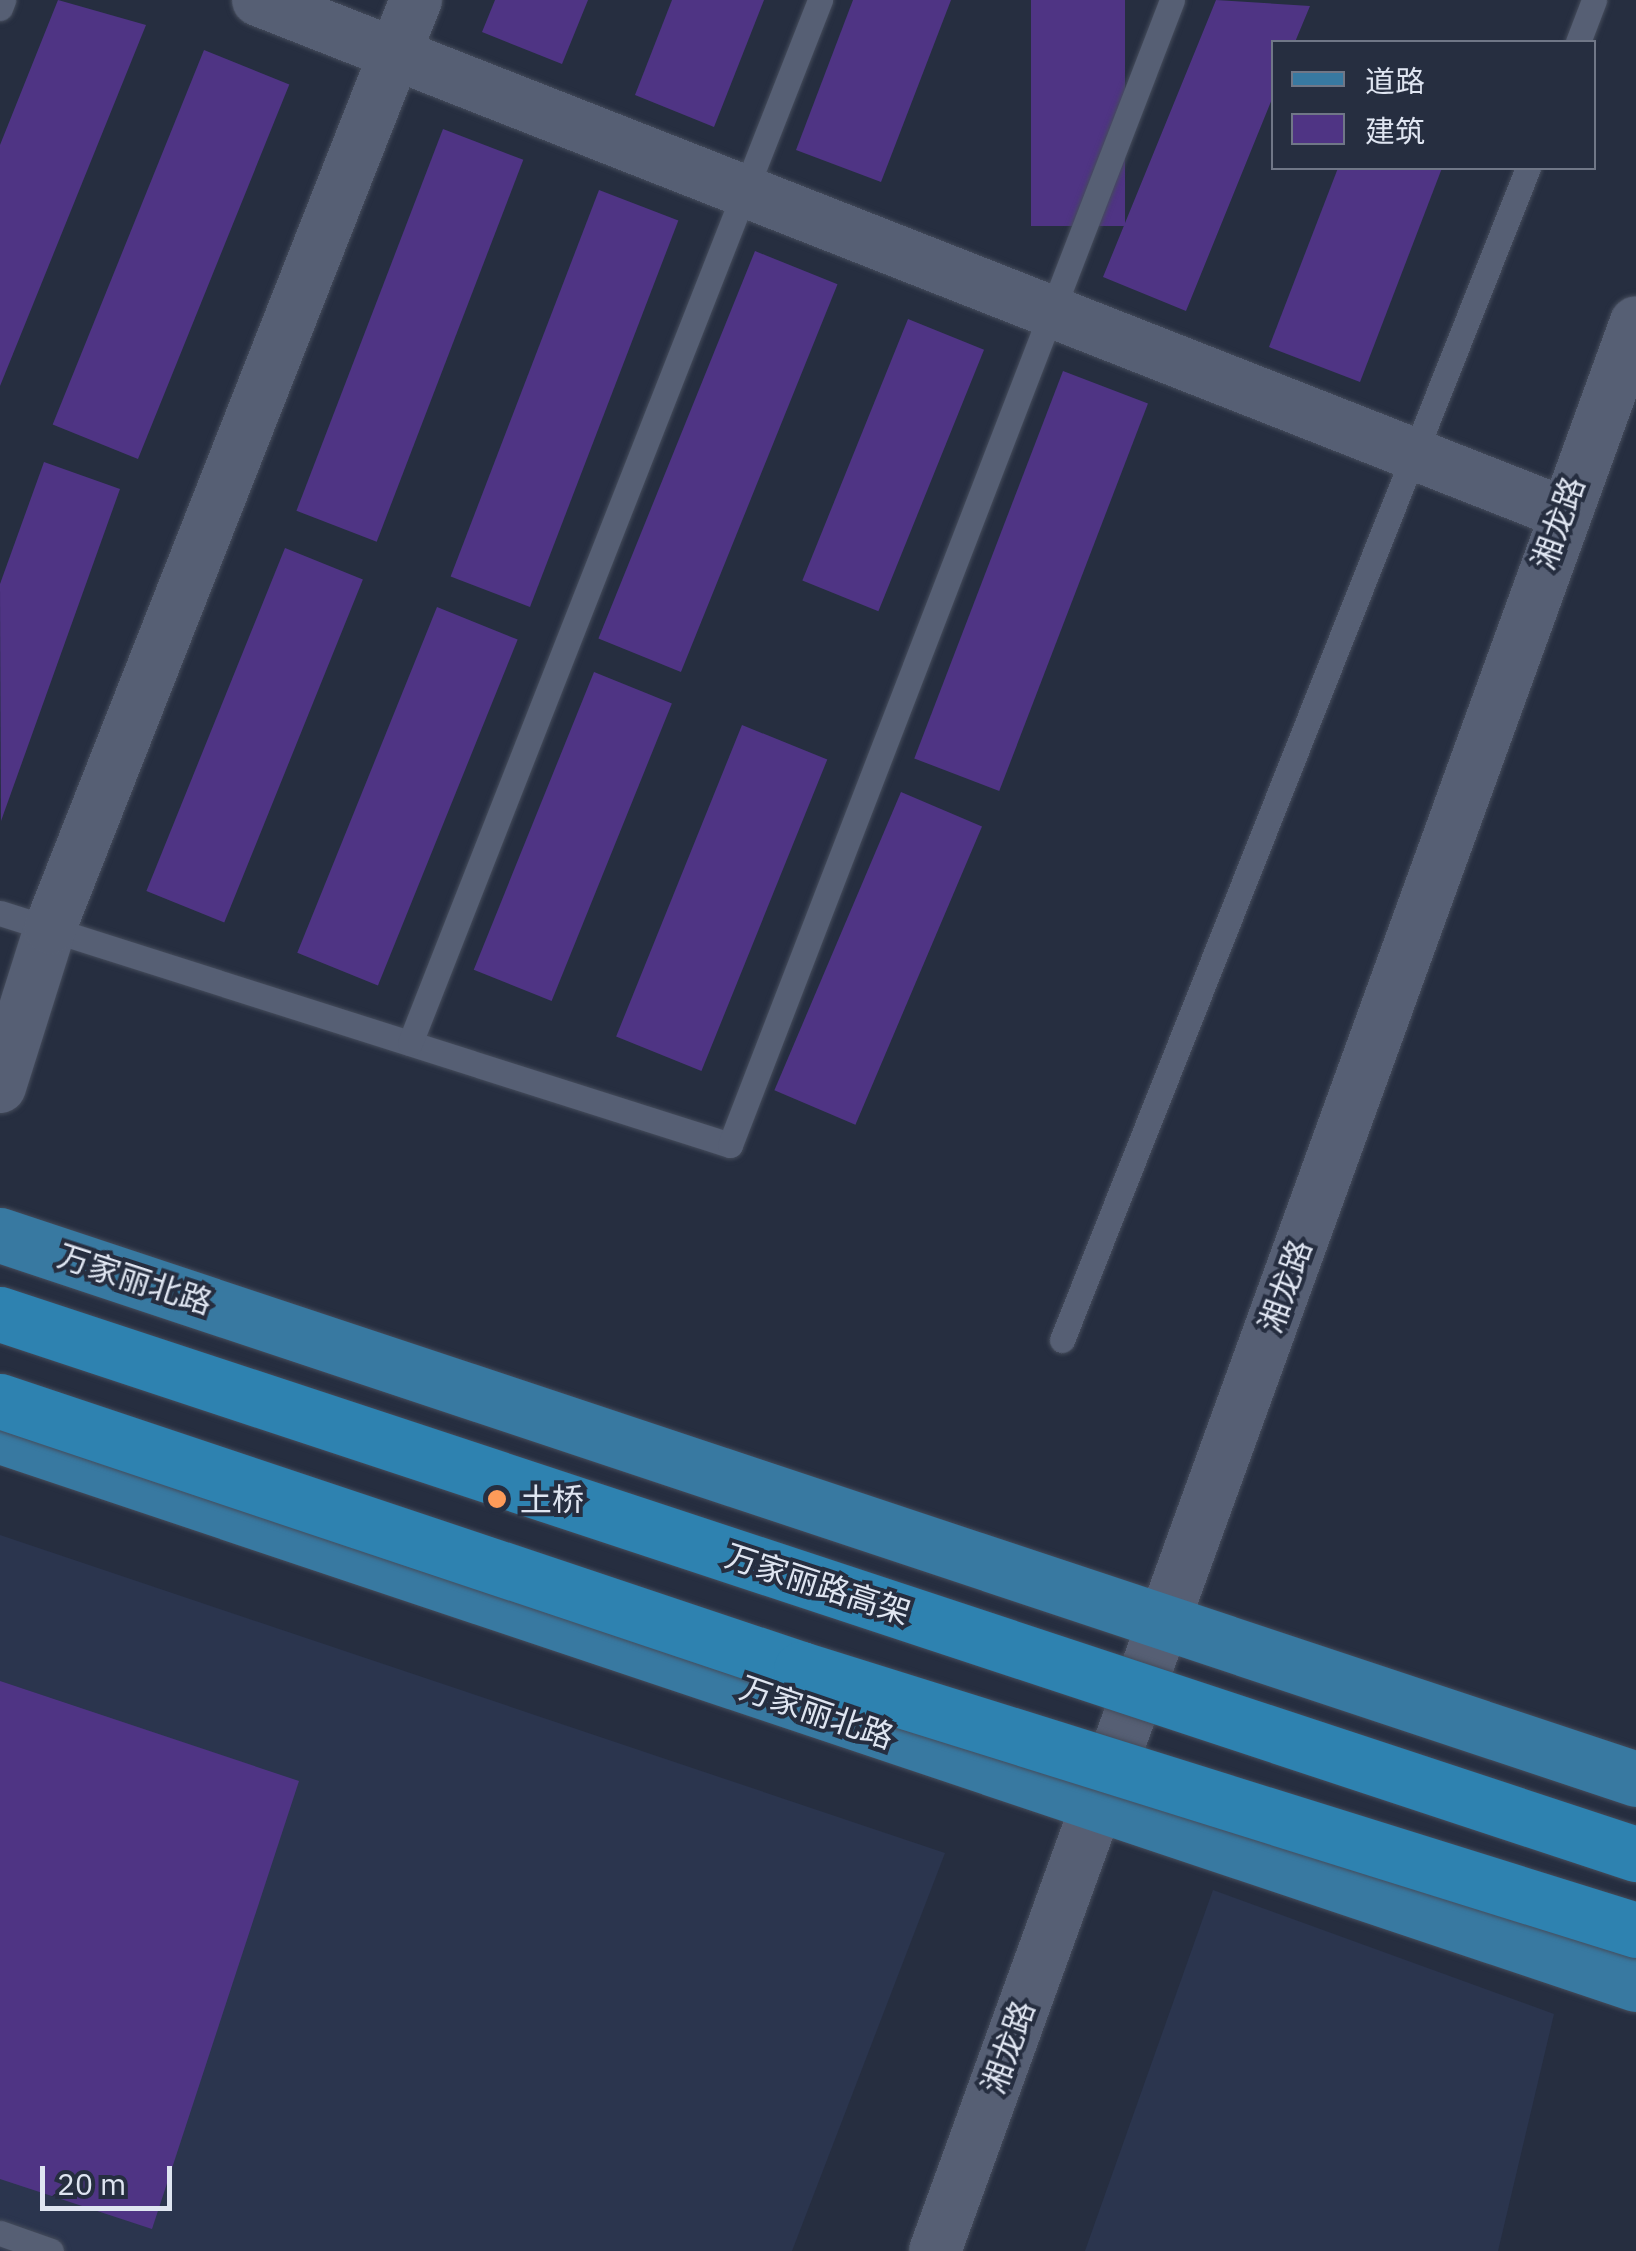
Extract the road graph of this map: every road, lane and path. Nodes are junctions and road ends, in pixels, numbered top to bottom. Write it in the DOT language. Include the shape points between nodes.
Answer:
graph roads {
  1 [pos="3,0"];
  2 [pos="258,0"];
  3 [pos="416,0"];
  4 [pos="820,0"];
  5 [pos="1172,0"];
  6 [pos="1594,0"];
  7 [pos="0,8"];
  8 [pos="1579,40"];
  9 [pos="394,54"];
  10 [pos="1527,170"];
  11 [pos="745,191"];
  12 [pos="1052,312"];
  13 [pos="1636,322"];
  14 [pos="1414,454"];
  15 [pos="1561,512"];
  16 [pos="0,913"];
  17 [pos="50,928"];
  18 [pos="410,1043"];
  19 [pos="0,1087"];
  20 [pos="0,1234"];
  21 [pos="0,1314"];
  22 [pos="1062,1340"];
  23 [pos="0,1401"];
  24 [pos="0,1436"];
  25 [pos="1165,1621"];
  26 [pos="1636,1779"];
  27 [pos="1095,1806"];
  28 [pos="1636,1854"];
  29 [pos="1636,1930"];
  30 [pos="1636,1984"];
  31 [pos="0,2232"];
  32 [pos="51,2251"];
  33 [pos="935,2251"];
  1 -- 7 [label="lane"];
  2 -- 9 [label="street"];
  3 -- 9 [label="street"];
  4 -- 11 [label="lane"];
  5 -- 12 [label="lane"];
  6 -- 8 [label="lane"];
  9 -- 11 [label="street"];
  9 -- 17 [label="street"];
  10 -- 14 [label="lane"];
  11 -- 12 [label="street"];
  11 -- 18 [label="lane"];
  12 -- 14 [label="street"];
  12 -- 18 [label="lane" via="730,1145"];
  13 -- 15 [label="street, 湘龙路"];
  14 -- 15 [label="street"];
  14 -- 22 [label="lane"];
  15 -- 25 [label="street, 湘龙路"];
  16 -- 17 [label="lane"];
  17 -- 18 [label="lane"];
  17 -- 19 [label="street"];
  20 -- 25 [label="main road, 万家丽北路"];
  21 -- 28 [label="highway, 万家丽路高架, bridge"];
  23 -- 29 [label="highway, bridge" via="801,1668"];
  24 -- 27 [label="main road, 万家丽北路"];
  25 -- 26 [label="main road, 万家丽北路"];
  25 -- 27 [label="street, 湘龙路"];
  27 -- 30 [label="main road, 万家丽北路"];
  27 -- 33 [label="street, 湘龙路"];
  31 -- 32 [label="lane"];
}
